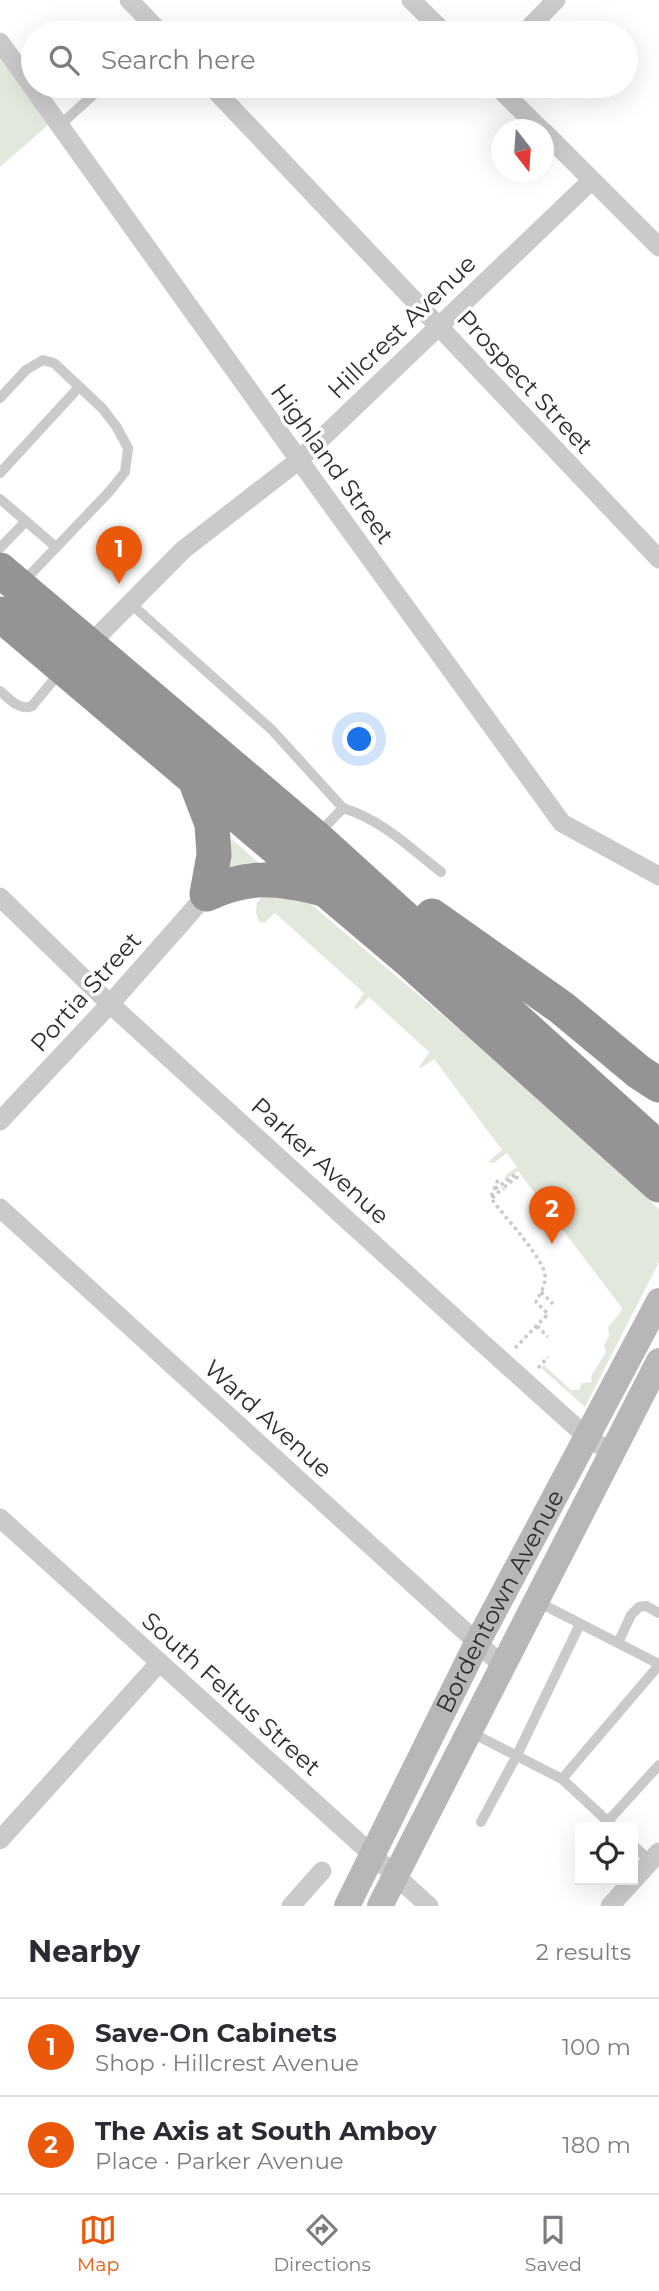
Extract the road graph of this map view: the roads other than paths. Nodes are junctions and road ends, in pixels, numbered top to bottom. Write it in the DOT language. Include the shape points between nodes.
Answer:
graph roads {
  1 [pos="129,0"];
  2 [pos="411,0"];
  3 [pos="556,0"];
  4 [pos="149,21"];
  5 [pos="433,21"];
  6 [pos="536,21"];
  7 [pos="0,42"];
  8 [pos="21,71"];
  9 [pos="40,98"];
  10 [pos="90,98"];
  11 [pos="222,98"];
  12 [pos="510,98"];
  13 [pos="530,119"];
  14 [pos="60,125"];
  15 [pos="554,143"];
  16 [pos="591,181"];
  17 [pos="659,247"];
  18 [pos="438,326"];
  19 [pos="79,387"];
  20 [pos="0,398"];
  21 [pos="299,460"];
  22 [pos="0,473"];
  23 [pos="0,499"];
  24 [pos="26,521"];
  25 [pos="56,547"];
  26 [pos="0,548"];
  27 [pos="659,559"];
  28 [pos="6,590"];
  29 [pos="130,603"];
  30 [pos="88,646"];
  31 [pos="62,668"];
  32 [pos="0,691"];
  33 [pos="195,778"];
  34 [pos="342,808"];
  35 [pos="315,836"];
  36 [pos="441,872"];
  37 [pos="659,876"];
  38 [pos="326,890"];
  39 [pos="207,894"];
  40 [pos="0,897"];
  41 [pos="110,1004"];
  42 [pos="659,1085"];
  43 [pos="0,1121"];
  44 [pos="659,1149"];
  45 [pos="659,1185"];
  46 [pos="0,1208"];
  47 [pos="659,1301"];
  48 [pos="659,1361"];
  49 [pos="588,1438"];
  50 [pos="613,1453"];
  51 [pos="0,1518"];
  52 [pos="536,1601"];
  53 [pos="659,1613"];
  54 [pos="580,1624"];
  55 [pos="477,1643"];
  56 [pos="618,1643"];
  57 [pos="160,1662"];
  58 [pos="659,1665"];
  59 [pos="503,1666"];
  60 [pos="470,1731"];
  61 [pos="517,1755"];
  62 [pos="659,1765"];
  63 [pos="562,1779"];
  64 [pos="481,1822"];
  65 [pos="609,1822"];
  66 [pos="613,1822"];
  67 [pos="0,1840"];
  68 [pos="638,1848"];
  69 [pos="374,1855"];
  70 [pos="655,1857"];
  71 [pos="322,1871"];
  72 [pos="397,1876"];
  73 [pos="291,1906"];
  74 [pos="347,1906"];
  75 [pos="380,1906"];
  76 [pos="429,1906"];
  77 [pos="610,1906"];
  1 -- 4 [label="street"];
  2 -- 5 [label="street"];
  3 -- 6 [label="street"];
  7 -- 8 [label="street, Highland Street"];
  9 -- 14 [label="street, Highland Street"];
  10 -- 14 [label="lane"];
  11 -- 18 [label="street, Prospect Street"];
  12 -- 13 [label="street"];
  14 -- 21 [label="street, Highland Street"];
  15 -- 16 [label="street"];
  16 -- 17 [label="street"];
  16 -- 18 [label="street, Hillcrest Avenue"];
  18 -- 21 [label="street, Hillcrest Avenue"];
  18 -- 27 [label="street, Prospect Street"];
  19 -- 20 [label="lane" via="54,363 43,360 26,370"];
  19 -- 22 [label="lane"];
  19 -- 25 [label="lane" via="102,408 128,448 125,472"];
  21 -- 29 [label="street, Hillcrest Avenue" via="183,550"];
  21 -- 37 [label="street, Highland Street" via="562,823"];
  23 -- 24 [label="lane"];
  24 -- 25 [label="lane"];
  24 -- 26 [label="lane"];
  25 -- 28 [label="lane"];
  28 -- 30 [label="highway"];
  28 -- 31 [label="highway"];
  29 -- 30 [label="street, Hillcrest Avenue"];
  29 -- 34 [label="lane" via="272,730"];
  30 -- 35 [label="highway"];
  31 -- 32 [label="lane" via="32,706 19,707"];
  31 -- 33 [label="highway"];
  33 -- 38 [label="highway"];
  33 -- 39 [label="highway" via="212,824 214,855"];
  34 -- 35 [label="lane"];
  34 -- 36 [label="lane" via="385,827"];
  35 -- 42 [label="highway" via="382,874"];
  35 -- 44 [label="highway"];
  38 -- 39 [label="highway" via="288,880 258,880 229,884"];
  38 -- 45 [label="highway"];
  39 -- 41 [label="street, Portia Street"];
  40 -- 41 [label="street, Parker Avenue"];
  41 -- 43 [label="street, Portia Street"];
  41 -- 49 [label="street, Parker Avenue"];
  46 -- 55 [label="street, Ward Avenue"];
  47 -- 49 [label="street, Bordentown Avenue"];
  48 -- 50 [label="street, Bordentown Avenue"];
  49 -- 50 [label="street, Parker Avenue"];
  49 -- 55 [label="street, Bordentown Avenue"];
  50 -- 52 [label="street, Bordentown Avenue"];
  51 -- 57 [label="street, South Feltus Street"];
  52 -- 54 [label="lane"];
  52 -- 59 [label="street, Bordentown Avenue"];
  53 -- 56 [label="lane" via="639,1607"];
  54 -- 56 [label="lane"];
  54 -- 61 [label="lane"];
  55 -- 59 [label="street, Ward Avenue"];
  55 -- 69 [label="street, Bordentown Avenue"];
  56 -- 58 [label="lane"];
  57 -- 67 [label="street"];
  57 -- 69 [label="street, South Feltus Street"];
  58 -- 63 [label="lane"];
  59 -- 60 [label="street, Bordentown Avenue"];
  60 -- 61 [label="lane"];
  60 -- 72 [label="street, Bordentown Avenue"];
  61 -- 63 [label="lane"];
  61 -- 64 [label="lane"];
  62 -- 66 [label="lane"];
  63 -- 65 [label="lane"];
  68 -- 70 [label="lane"];
  69 -- 72 [label="street, South Feltus Street"];
  69 -- 74 [label="street, Bordentown Avenue"];
  70 -- 77 [label="street"];
  71 -- 73 [label="street"];
  72 -- 75 [label="street, Bordentown Avenue"];
  72 -- 76 [label="street, South Feltus Street"];
}
